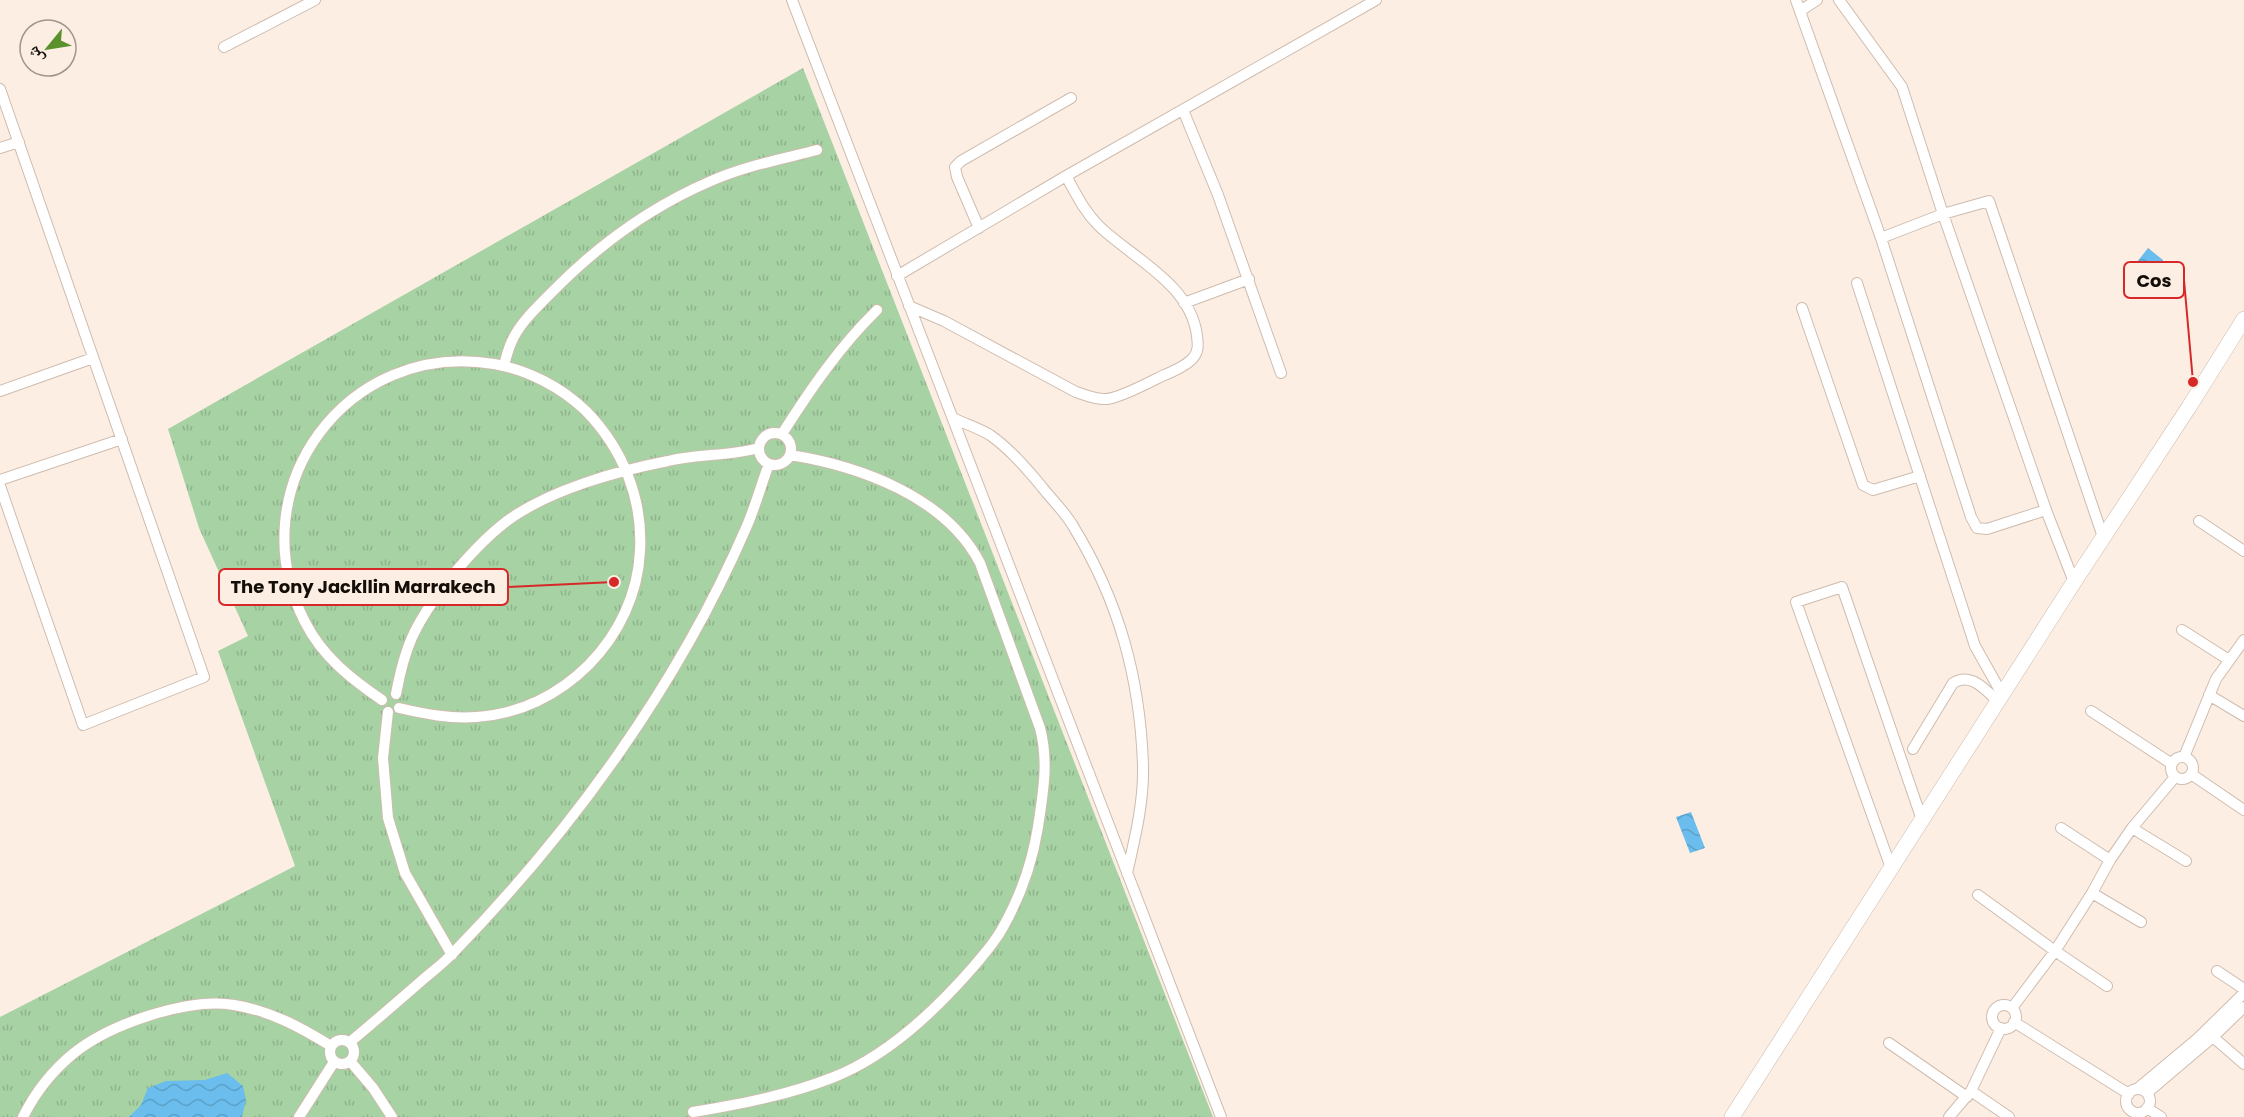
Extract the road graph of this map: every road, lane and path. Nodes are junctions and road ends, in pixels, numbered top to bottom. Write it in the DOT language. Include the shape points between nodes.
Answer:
graph roads {
  1 [pos="315,0"];
  2 [pos="792,0"];
  3 [pos="1376,0"];
  4 [pos="1797,0"];
  5 [pos="1817,0"];
  6 [pos="1839,0"];
  7 [pos="1800,11"];
  8 [pos="224,47"];
  9 [pos="0,88"];
  10 [pos="1071,98"];
  11 [pos="1183,110"];
  12 [pos="19,142"];
  13 [pos="0,148"];
  14 [pos="818,150"];
  15 [pos="1066,176"];
  16 [pos="1943,214"];
  17 [pos="979,228"];
  18 [pos="1881,238"];
  19 [pos="897,276"];
  20 [pos="1249,279"];
  21 [pos="1857,283"];
  22 [pos="1184,303"];
  23 [pos="909,306"];
  24 [pos="1802,308"];
  25 [pos="877,310"];
  26 [pos="2244,319"];
  27 [pos="93,358"];
  28 [pos="504,366"];
  29 [pos="1281,373"];
  30 [pos="0,391"];
  31 [pos="953,418"];
  32 [pos="782,434"];
  33 [pos="122,439"];
  34 [pos="759,448"];
  35 [pos="790,455"];
  36 [pos="769,464"];
  37 [pos="627,470"];
  38 [pos="1920,476"];
  39 [pos="0,480"];
  40 [pos="0,486"];
  41 [pos="2046,510"];
  42 [pos="2199,520"];
  43 [pos="2103,537"];
  44 [pos="2244,551"];
  45 [pos="2074,582"];
  46 [pos="2182,630"];
  47 [pos="2244,640"];
  48 [pos="2229,660"];
  49 [pos="396,694"];
  50 [pos="2209,694"];
  51 [pos="2000,697"];
  52 [pos="382,700"];
  53 [pos="394,710"];
  54 [pos="2091,711"];
  55 [pos="2244,716"];
  56 [pos="1913,749"];
  57 [pos="2184,758"];
  58 [pos="2172,764"];
  59 [pos="2191,774"];
  60 [pos="2175,777"];
  61 [pos="2244,810"];
  62 [pos="1922,820"];
  63 [pos="2061,828"];
  64 [pos="2133,828"];
  65 [pos="2110,860"];
  66 [pos="2186,861"];
  67 [pos="1891,868"];
  68 [pos="1127,874"];
  69 [pos="2092,892"];
  70 [pos="1978,895"];
  71 [pos="2141,922"];
  72 [pos="2055,951"];
  73 [pos="452,955"];
  74 [pos="2217,971"];
  75 [pos="2107,986"];
  76 [pos="2244,991"];
  77 [pos="2244,1007"];
  78 [pos="2012,1008"];
  79 [pos="2014,1022"];
  80 [pos="2001,1028"];
  81 [pos="2213,1037"];
  82 [pos="350,1042"];
  83 [pos="1889,1043"];
  84 [pos="331,1046"];
  85 [pos="350,1061"];
  86 [pos="334,1062"];
  87 [pos="2244,1064"];
  88 [pos="1969,1094"];
  89 [pos="2134,1102"];
  90 [pos="693,1112"];
  91 [pos="23,1117"];
  92 [pos="298,1117"];
  93 [pos="392,1117"];
  94 [pos="1221,1117"];
  95 [pos="1732,1117"];
  96 [pos="1949,1117"];
  97 [pos="2009,1117"];
  98 [pos="2124,1117"];
  99 [pos="2161,1117"];
  1 -- 8 [label="street"];
  2 -- 19 [label="street"];
  3 -- 11 [label="street"];
  4 -- 7 [label="street"];
  5 -- 7 [label="street"];
  6 -- 16 [label="street" via="1902,87"];
  7 -- 18 [label="street"];
  9 -- 12 [label="street"];
  10 -- 17 [label="street" via="955,167"];
  11 -- 15 [label="street"];
  11 -- 20 [label="street"];
  12 -- 13 [label="street"];
  12 -- 27 [label="street"];
  14 -- 28 [label="street" via="712,180 633,222 581,264 533,312 510,344"];
  15 -- 17 [label="street"];
  15 -- 22 [label="street" via="1083,208 1097,224 1157,273"];
  16 -- 18 [label="street"];
  16 -- 41 [label="street"];
  16 -- 43 [label="street" via="1989,201"];
  17 -- 19 [label="street"];
  18 -- 41 [label="street" via="1977,528 1986,530"];
  19 -- 23 [label="street"];
  20 -- 22 [label="street"];
  20 -- 29 [label="street"];
  21 -- 38 [label="street"];
  22 -- 23 [label="street" via="1197,333 1198,349 1193,359 1106,399 1076,392"];
  23 -- 31 [label="street"];
  24 -- 38 [label="street" via="1863,485 1873,490"];
  25 -- 32 [label="street" via="810,390"];
  26 -- 43 [label="main road"];
  27 -- 30 [label="street"];
  27 -- 33 [label="street"];
  28 -- 37 [label="street" via="531,374 578,403 614,445"];
  28 -- 52 [label="street" via="479,361 436,362 380,380 327,423 296,474 288,499 284,541 295,600 306,624 331,658"];
  31 -- 68 [label="street"];
  31 -- 68 [label="street" via="990,435 1041,487 1072,525 1119,619 1137,696 1143,767 1139,818"];
  32 -- 34 [label="street" via="769,434"];
  32 -- 35 [label="street" via="791,445"];
  33 -- 39 [label="street"];
  33 -- 40 [label="street" via="204,677 83,725"];
  34 -- 36 [label="street" via="761,457"];
  34 -- 37 [label="street"];
  35 -- 36 [label="street" via="781,464"];
  35 -- 90 [label="street" via="820,460 881,481 905,492 960,532 980,563 1040,728 1045,747 1045,782 1033,857 1015,905 984,954 938,1004 900,1038 836,1076 751,1102"];
  36 -- 73 [label="street" via="747,527 683,655 573,815"];
  37 -- 49 [label="street" via="536,505 488,537 460,565 411,636"];
  37 -- 53 [label="street" via="640,525 639,562 628,607 599,655 556,692 505,713 449,717"];
  38 -- 51 [label="street" via="1975,646"];
  41 -- 45 [label="street"];
  42 -- 44 [label="street"];
  43 -- 45 [label="main road"];
  45 -- 51 [label="main road"];
  46 -- 48 [label="street"];
  47 -- 48 [label="street"];
  48 -- 50 [label="street"];
  49 -- 52 [label="street" via="387,694"];
  49 -- 53 [label="street" via="401,702"];
  50 -- 55 [label="street"];
  50 -- 57 [label="street"];
  51 -- 56 [label="street" via="1973,680 1956,681"];
  51 -- 62 [label="main road"];
  52 -- 53 [label="street" via="383,709"];
  53 -- 73 [label="street" via="383,758 388,818 405,873"];
  54 -- 58 [label="street"];
  57 -- 58 [label="street"];
  57 -- 59 [label="street" via="2191,763"];
  58 -- 60 [label="street"];
  59 -- 60 [label="street" via="2185,779"];
  59 -- 61 [label="street"];
  60 -- 64 [label="street"];
  62 -- 67 [label="main road"];
  62 -- 67 [label="street" via="1842,587 1796,602"];
  63 -- 65 [label="street"];
  64 -- 65 [label="street"];
  64 -- 66 [label="street"];
  65 -- 69 [label="street"];
  67 -- 95 [label="main road"];
  68 -- 94 [label="street"];
  69 -- 71 [label="street"];
  69 -- 72 [label="street"];
  70 -- 72 [label="street"];
  72 -- 75 [label="street"];
  72 -- 78 [label="street"];
  73 -- 82 [label="street"];
  74 -- 76 [label="street"];
  76 -- 89 [label="street"];
  77 -- 81 [label="street"];
  78 -- 79 [label="street"];
  78 -- 80 [label="street" via="2002,1005 1993,1012 1993,1020"];
  79 -- 80 [label="street" via="2009,1028"];
  79 -- 89 [label="street"];
  80 -- 88 [label="street"];
  81 -- 87 [label="street"];
  81 -- 89 [label="street"];
  82 -- 84 [label="street" via="340,1040"];
  82 -- 85 [label="street" via="354,1052"];
  83 -- 88 [label="street"];
  84 -- 86 [label="street" via="329,1053"];
  84 -- 91 [label="street" via="265,1011 223,1004 174,1008 116,1029 76,1052 43,1085"];
  85 -- 86 [label="street" via="344,1065"];
  85 -- 93 [label="street"];
  86 -- 92 [label="street"];
  88 -- 96 [label="street"];
  88 -- 97 [label="street"];
  89 -- 98 [label="street"];
  89 -- 99 [label="street" via="2141,1112 2147,1108"];
}
